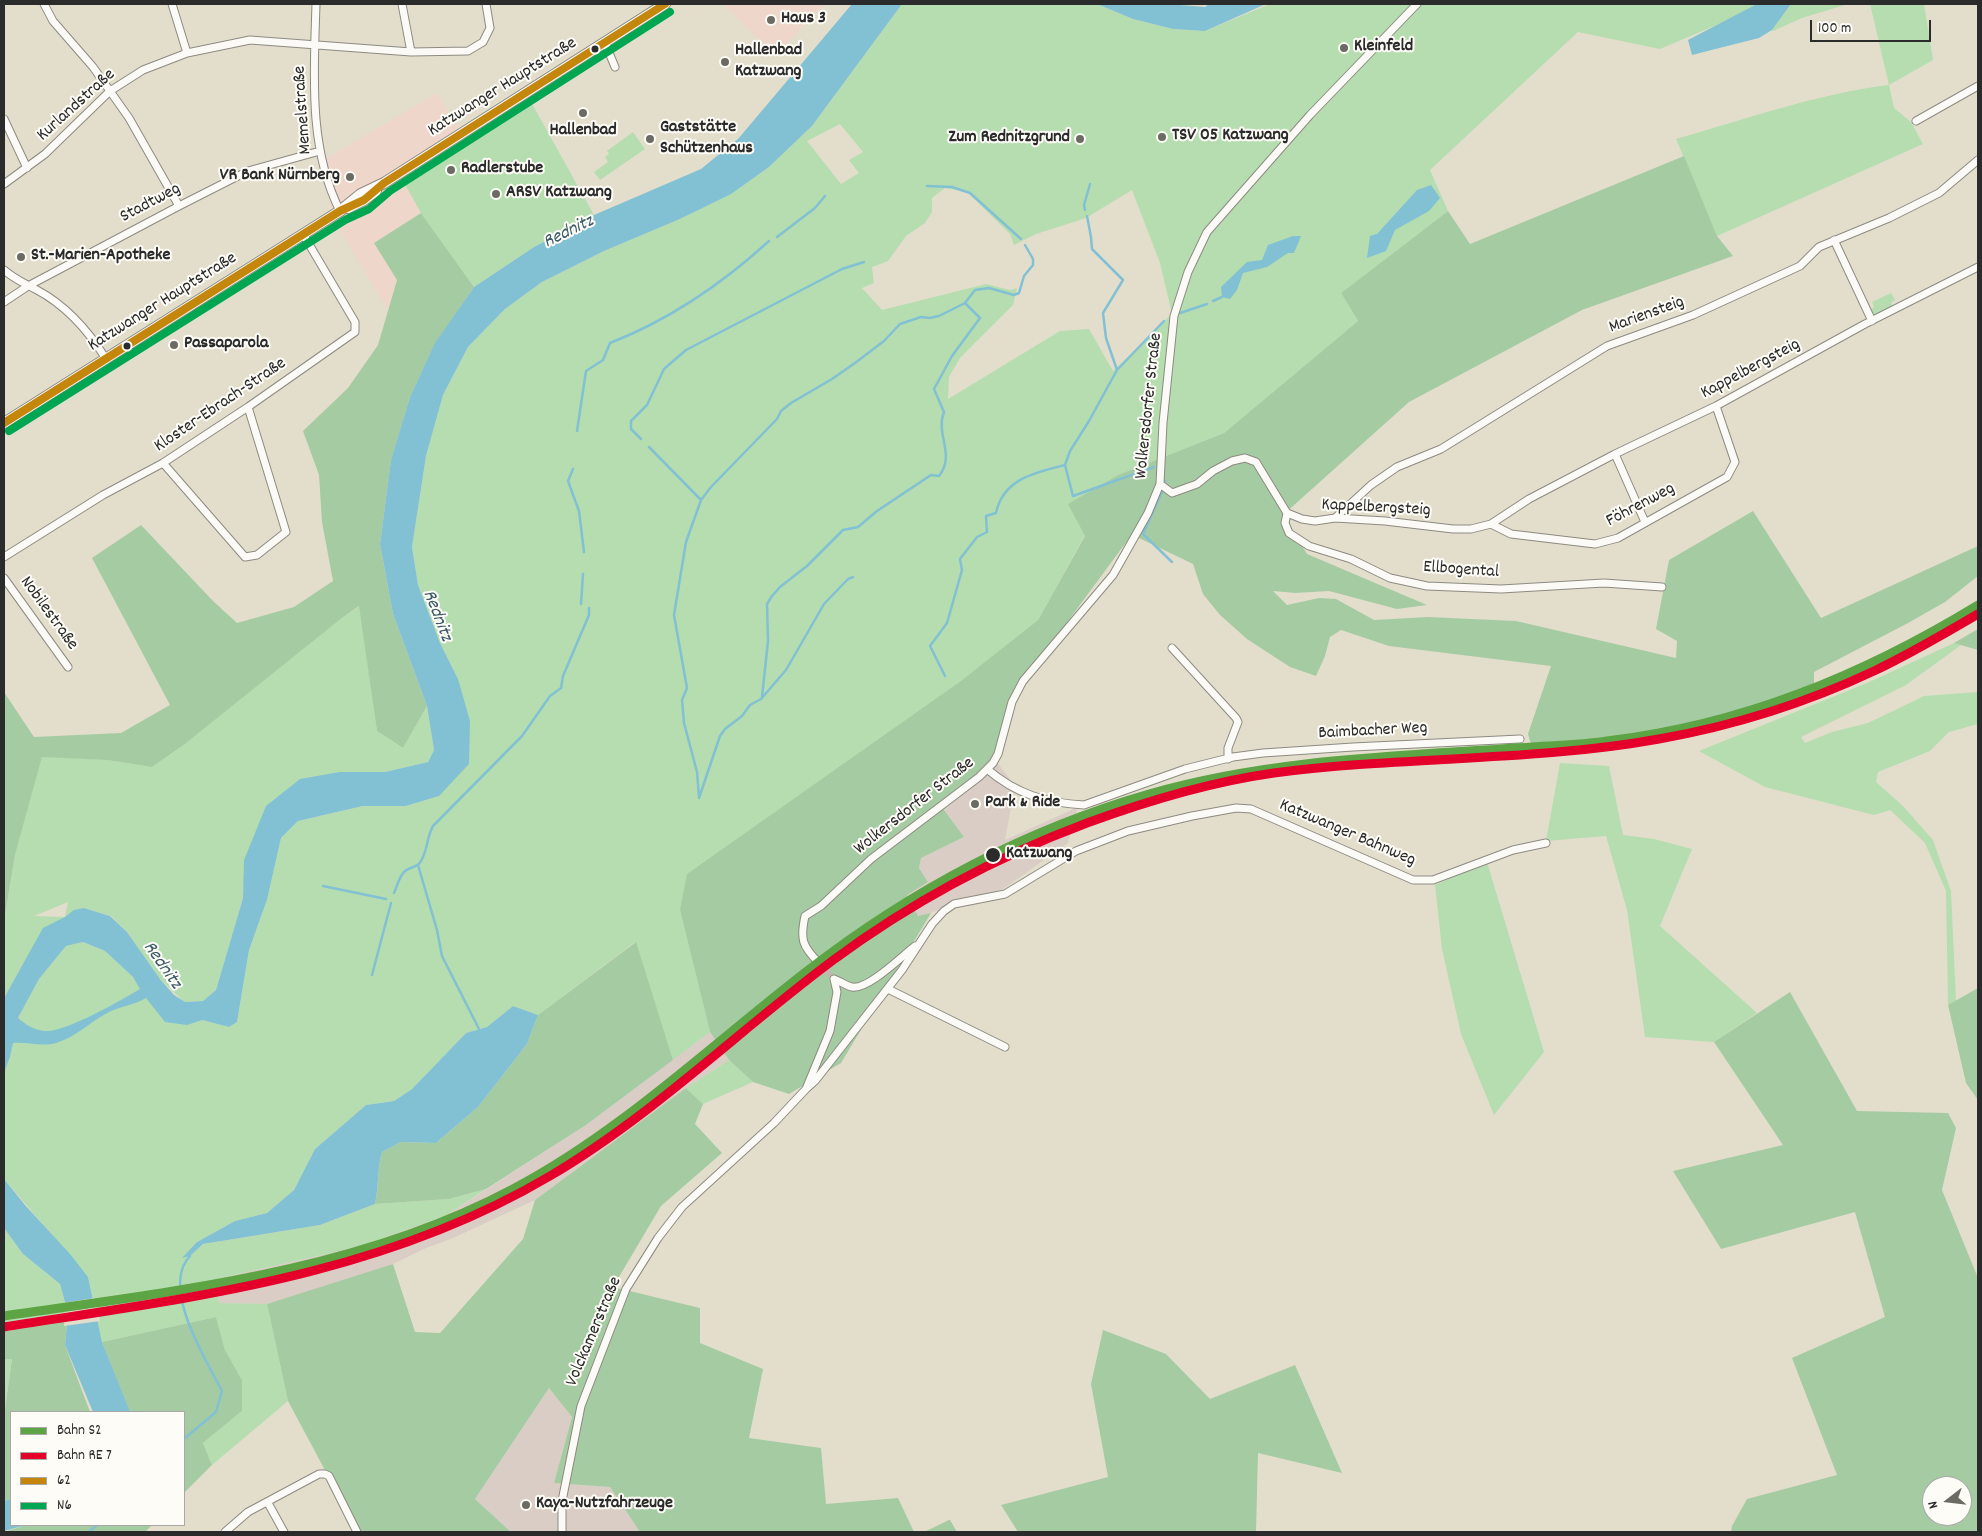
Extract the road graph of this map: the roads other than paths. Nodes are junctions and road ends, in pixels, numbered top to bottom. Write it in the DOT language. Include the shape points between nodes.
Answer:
graph roads {
  1 [pos="44,4"];
  2 [pos="172,4"];
  3 [pos="316,4"];
  4 [pos="402,4"];
  5 [pos="486,4"];
  6 [pos="665,4"];
  7 [pos="1417,4"];
  8 [pos="605,43"];
  9 [pos="315,46"];
  10 [pos="411,52"];
  11 [pos="187,53"];
  12 [pos="615,67"];
  13 [pos="1978,86"];
  14 [pos="110,91"];
  15 [pos="4,119"];
  16 [pos="1916,121"];
  17 [pos="320,151"];
  18 [pos="1978,160"];
  19 [pos="27,168"];
  20 [pos="4,184"];
  21 [pos="179,206"];
  22 [pos="340,211"];
  23 [pos="303,234"];
  24 [pos="1834,240"];
  25 [pos="1978,267"];
  26 [pos="4,270"];
  27 [pos="28,286"];
  28 [pos="4,302"];
  29 [pos="1872,321"];
  30 [pos="106,359"];
  31 [pos="1716,406"];
  32 [pos="248,407"];
  33 [pos="4,423"];
  34 [pos="1615,454"];
  35 [pos="163,463"];
  36 [pos="1160,484"];
  37 [pos="1287,513"];
  38 [pos="1335,518"];
  39 [pos="1645,522"];
  40 [pos="1491,524"];
  41 [pos="4,557"];
  42 [pos="4,578"];
  43 [pos="1662,587"];
  44 [pos="1172,648"];
  45 [pos="68,667"];
  46 [pos="1520,739"];
  47 [pos="1228,759"];
  48 [pos="987,769"];
  49 [pos="1546,843"];
  50 [pos="917,944"];
  51 [pos="819,963"];
  52 [pos="888,989"];
  53 [pos="1006,1047"];
  54 [pos="806,1089"];
  55 [pos="268,1503"];
  56 [pos="225,1532"];
  57 [pos="284,1532"];
  58 [pos="356,1532"];
  59 [pos="562,1532"];
  1 -- 14 [label="street" via="53,21"];
  2 -- 11 [label="street"];
  3 -- 9 [label="street, Memelstraße"];
  4 -- 10 [label="street"];
  5 -- 10 [label="street, Kurlandstraße" via="490,28 483,42 468,51"];
  6 -- 8 [label="main road, Katzwanger Hauptstraße"];
  7 -- 36 [label="street, Wolkersdorfer Straße" via="1310,115 1207,232 1188,272 1174,316"];
  8 -- 12 [label="street"];
  8 -- 22 [label="main road, Katzwanger Hauptstraße" via="384,183 364,200"];
  9 -- 10 [label="street, Kurlandstraße"];
  9 -- 11 [label="street, Kurlandstraße" via="250,40"];
  9 -- 17 [label="street, Memelstraße"];
  11 -- 14 [label="street, Kurlandstraße" via="143,70"];
  13 -- 16 [label="street"];
  14 -- 19 [label="street, Kurlandstraße" via="65,137"];
  14 -- 21 [label="street"];
  15 -- 19 [label="street"];
  17 -- 21 [label="street, Stadtweg" via="248,171"];
  17 -- 22 [label="street, Memelstraße"];
  18 -- 24 [label="street, Mariensteig" via="1939,193"];
  19 -- 20 [label="street, Kurlandstraße"];
  21 -- 27 [label="street, Stadtweg"];
  22 -- 23 [label="main road, Katzwanger Hauptstraße"];
  23 -- 30 [label="main road, Katzwanger Hauptstraße"];
  23 -- 32 [label="street, Kloster-Ebrach-Straße" via="355,322 355,332"];
  24 -- 29 [label="street"];
  24 -- 38 [label="street, Mariensteig" via="1820,247 1800,266 1731,299 1608,346 1441,449 1397,467 1371,485"];
  25 -- 29 [label="street, Kappelbergsteig"];
  26 -- 27 [label="street"];
  27 -- 28 [label="street, Stadtweg"];
  27 -- 30 [label="street" via="76,318"];
  29 -- 31 [label="street, Kappelbergsteig"];
  30 -- 33 [label="main road, Katzwanger Hauptstraße"];
  31 -- 34 [label="street, Kappelbergsteig"];
  31 -- 39 [label="street, Föhrenweg" via="1736,462 1727,477"];
  32 -- 35 [label="street, Kloster-Ebrach-Straße"];
  32 -- 35 [label="street" via="286,532 257,555 245,557"];
  34 -- 39 [label="street"];
  34 -- 40 [label="street, Kappelbergsteig" via="1529,499"];
  35 -- 41 [label="street, Kloster-Ebrach-Straße" via="103,495"];
  36 -- 37 [label="street" via="1172,494 1197,484 1232,461 1245,458 1256,462"];
  36 -- 48 [label="street, Wolkersdorfer Straße" via="1148,513 1113,575 1024,681 1012,702 998,754"];
  37 -- 38 [label="street, Kappelbergsteig" via="1315,521"];
  37 -- 43 [label="street, Ellbogental" via="1285,523 1289,533 1309,546 1351,559 1390,578 1427,586 1501,589 1604,583"];
  38 -- 40 [label="street, Kappelbergsteig" via="1453,529"];
  39 -- 40 [label="street, Föhrenweg" via="1618,538 1595,544 1511,534"];
  42 -- 45 [label="street, Nobilestraße"];
  44 -- 47 [label="street" via="1236,718 1238,722 1228,748"];
  46 -- 47 [label="street, Baimbacher Weg" via="1263,753"];
  47 -- 48 [label="street, Baimbacher Weg" via="1184,769 1084,805 1024,794"];
  48 -- 51 [label="street, Wolkersdorfer Straße" via="871,859 821,906 805,916 801,935 806,951"];
  49 -- 50 [label="street, Katzwanger Bahnweg" via="1513,850 1433,880 1413,880 1251,809 1236,808 1128,831 1076,851 1005,894 954,904 944,911"];
  50 -- 52 [label="street"];
  50 -- 54 [label="street" via="861,986 854,988 834,979 837,992 830,1031"];
  52 -- 53 [label="street"];
  52 -- 54 [label="street"];
  54 -- 59 [label="street, Volckamerstraße" via="774,1123 682,1207 626,1289 581,1406 562,1501"];
  55 -- 56 [label="street" via="248,1512"];
  55 -- 57 [label="street"];
  55 -- 58 [label="street" via="319,1474 325,1474 329,1476"];
}
